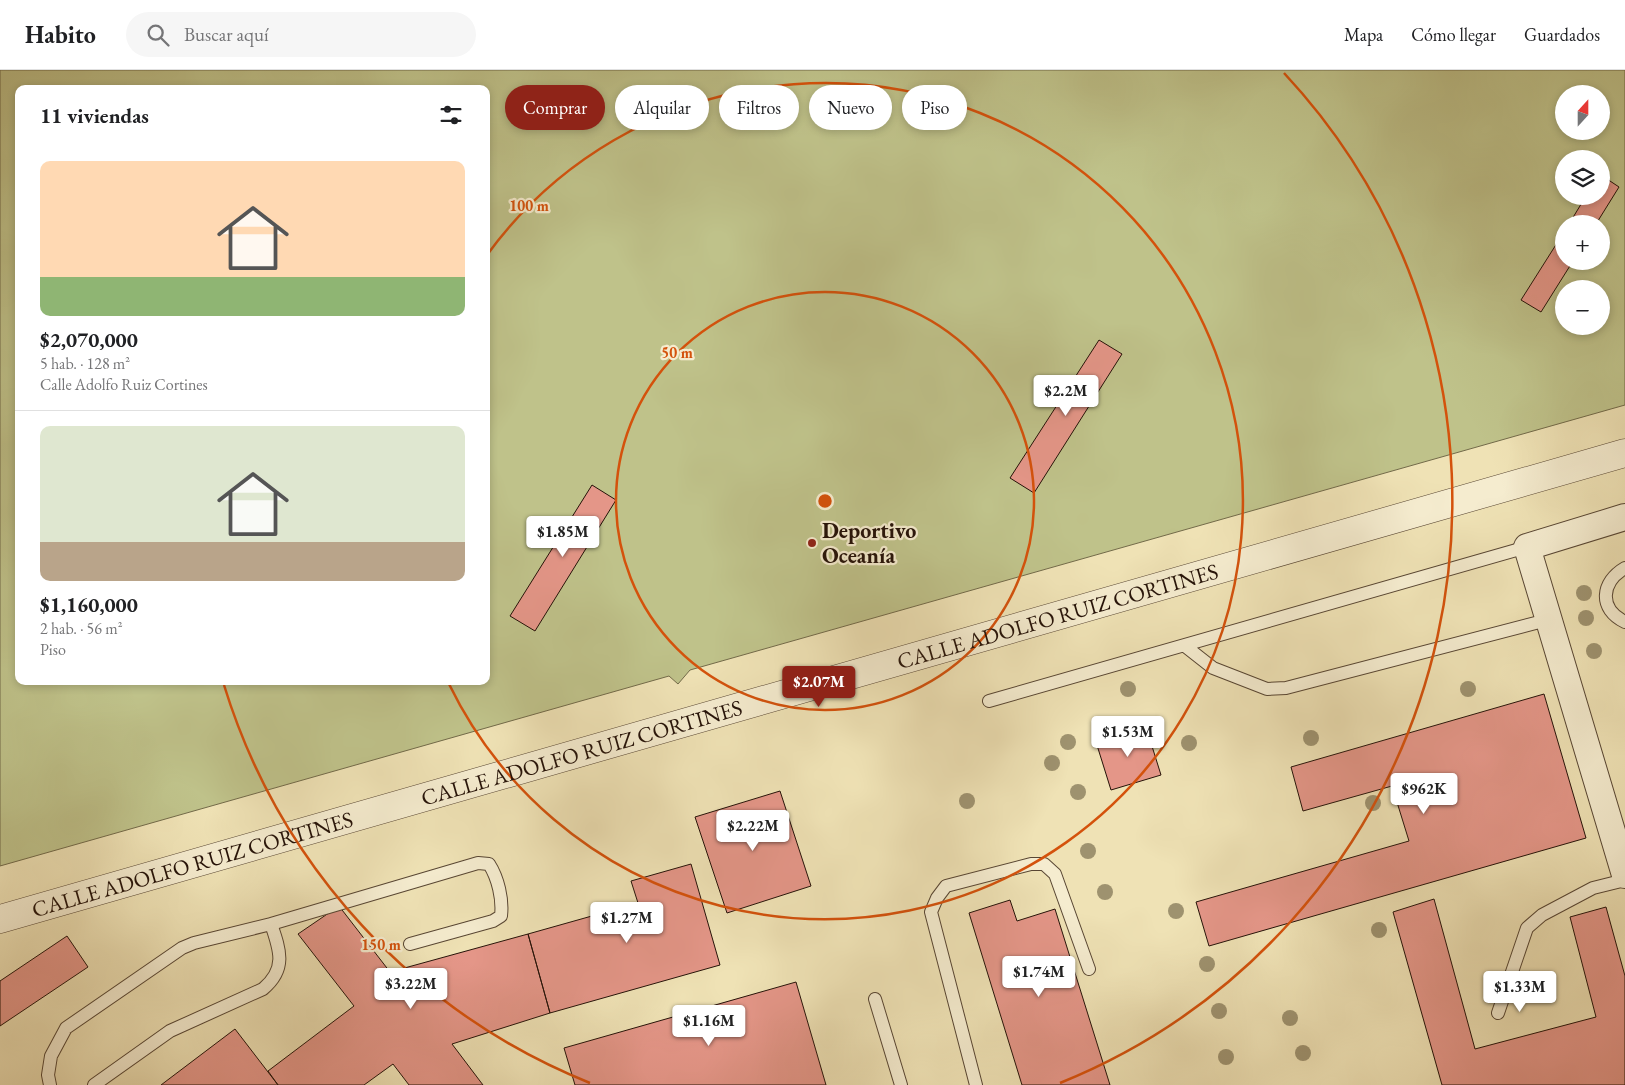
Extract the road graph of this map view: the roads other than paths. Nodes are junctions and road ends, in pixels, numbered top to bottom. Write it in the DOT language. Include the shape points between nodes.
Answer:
graph roads {
  1 [pos="1625,453"];
  2 [pos="1625,518"];
  3 [pos="1526,547"];
  4 [pos="1625,568"];
  5 [pos="1547,620"];
  6 [pos="1625,622"];
  7 [pos="1185,646"];
  8 [pos="988,701"];
  9 [pos="1625,875"];
  10 [pos="1625,880"];
  11 [pos="0,919"];
  12 [pos="271,924"];
  13 [pos="410,944"];
  14 [pos="1089,969"];
  15 [pos="875,999"];
  16 [pos="1498,1013"];
  17 [pos="50,1085"];
  18 [pos="94,1085"];
  19 [pos="900,1085"];
  20 [pos="976,1085"];
  1 -- 11 [label="street, CALLE ADOLFO RUIZ CORTINES"];
  2 -- 3 [label="street"];
  3 -- 5 [label="street"];
  3 -- 7 [label="lane"];
  4 -- 6 [label="lane" via="1610,582 1606,595 1607,608 1613,616"];
  5 -- 7 [label="lane" via="1286,688 1267,690 1212,668"];
  5 -- 9 [label="street"];
  7 -- 8 [label="lane"];
  10 -- 16 [label="lane" via="1593,888 1542,915 1527,928"];
  12 -- 13 [label="lane" via="478,863 489,864 502,906 501,916"];
  12 -- 17 [label="lane" via="182,948 66,1028 51,1056"];
  12 -- 18 [label="lane" via="279,948 279,964 274,979 263,989 170,1031"];
  14 -- 20 [label="lane" via="1056,874 1044,864 1031,864 946,886 936,898 932,912"];
  15 -- 19 [label="lane"];
}
